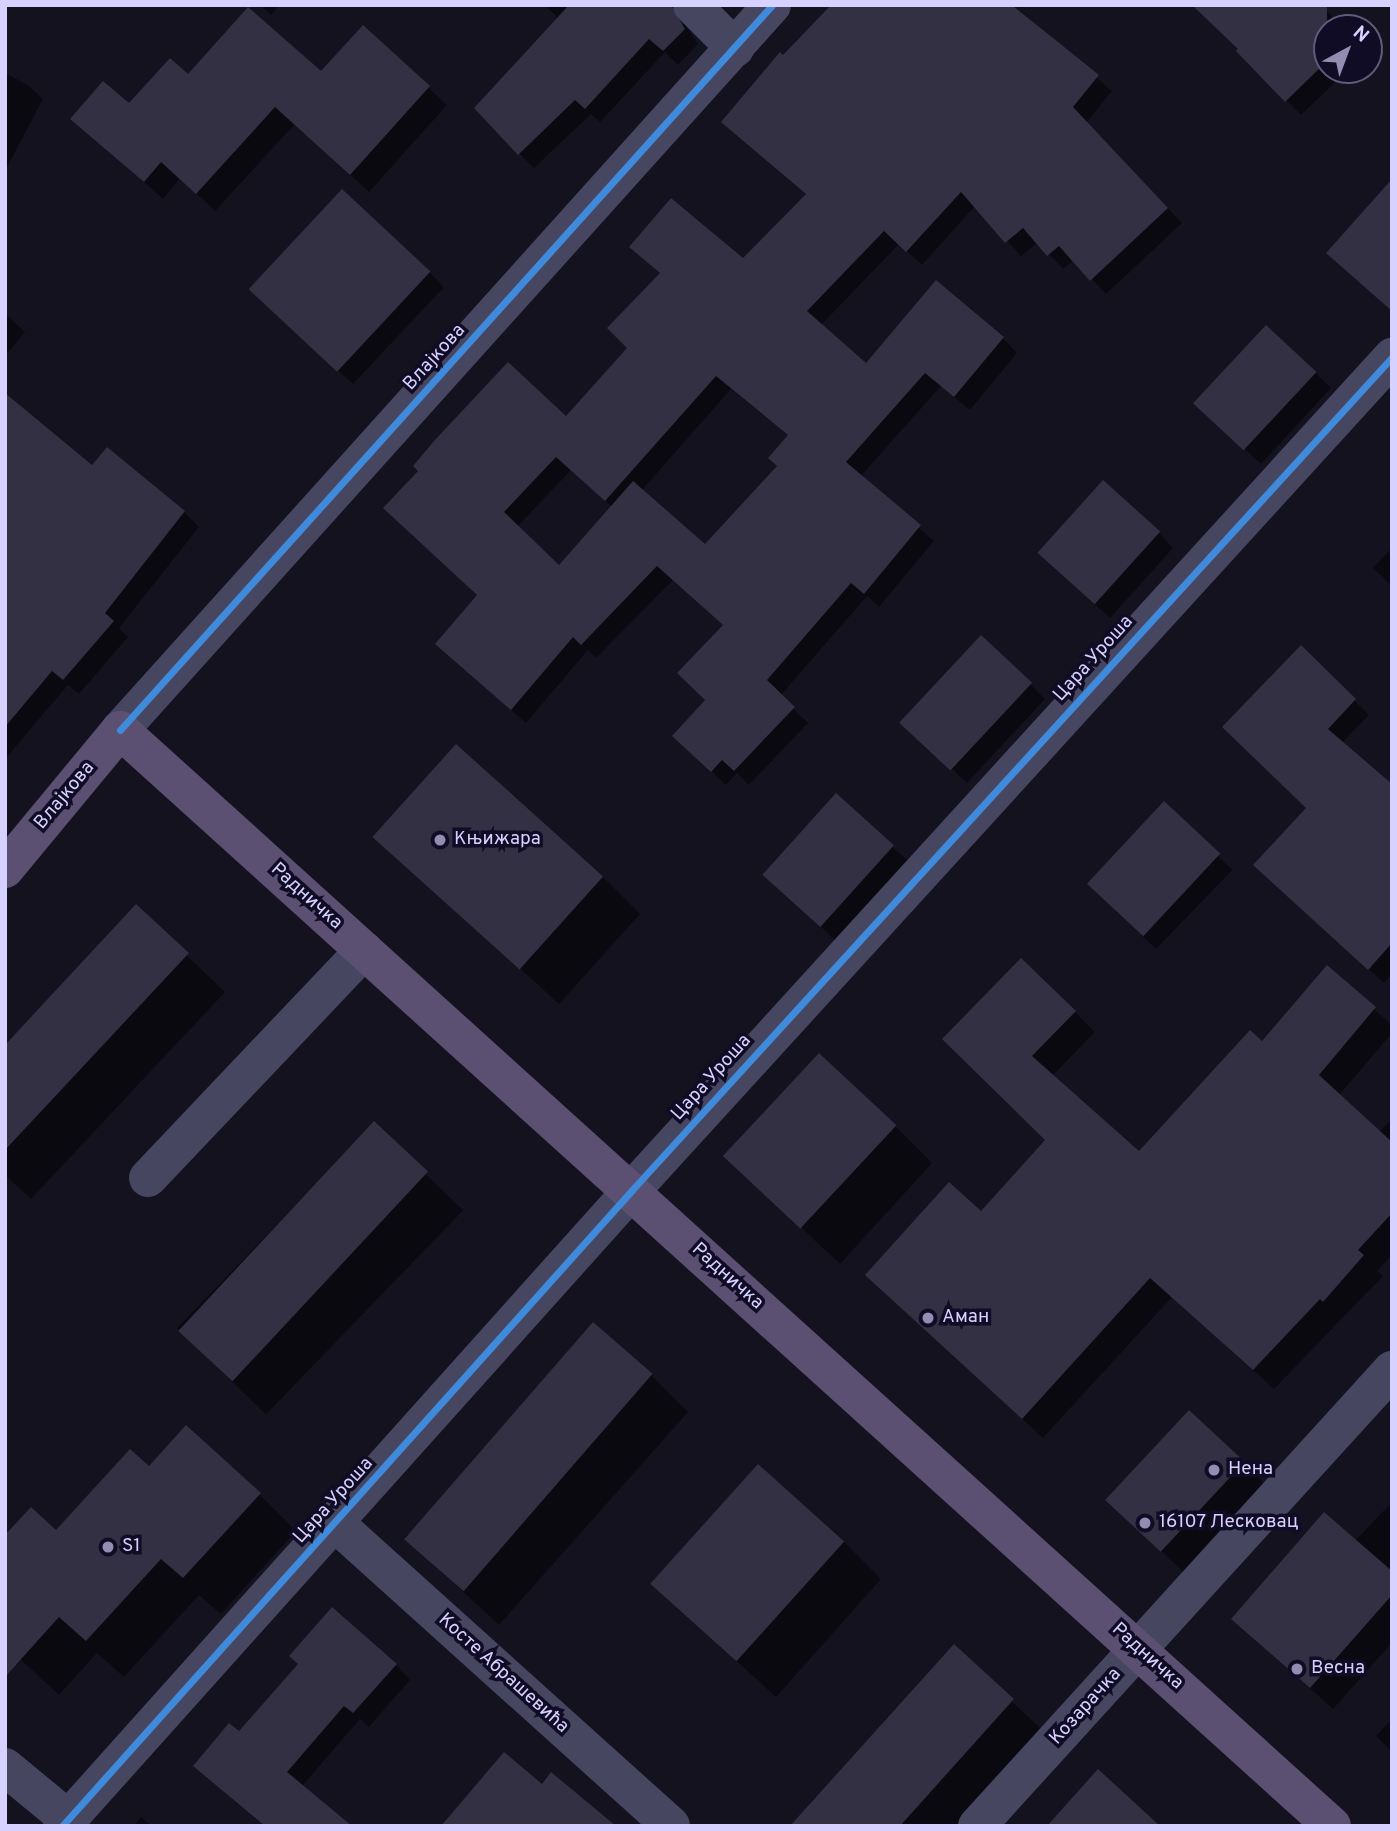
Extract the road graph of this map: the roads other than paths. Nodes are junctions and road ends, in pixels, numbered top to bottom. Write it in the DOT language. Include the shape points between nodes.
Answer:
graph roads {
  1 [pos="692,5"];
  2 [pos="772,5"];
  3 [pos="735,48"];
  4 [pos="1392,357"];
  5 [pos="120,730"];
  6 [pos="5,869"];
  7 [pos="364,950"];
  8 [pos="148,1178"];
  9 [pos="632,1190"];
  10 [pos="1392,1370"];
  11 [pos="335,1523"];
  12 [pos="1138,1648"];
  13 [pos="5,1767"];
  14 [pos="65,1822"];
  15 [pos="671,1826"];
  16 [pos="977,1826"];
  17 [pos="1332,1826"];
  1 -- 3 [label="street"];
  2 -- 3 [label="street, Влајкова"];
  3 -- 5 [label="street, Влајкова"];
  4 -- 9 [label="street, Цара Уроша"];
  5 -- 6 [label="main road, Влајкова"];
  5 -- 7 [label="main road, Радничка"];
  7 -- 8 [label="street"];
  7 -- 9 [label="main road, Радничка"];
  9 -- 11 [label="street, Цара Уроша"];
  9 -- 12 [label="main road, Радничка"];
  10 -- 12 [label="street, Козарачка"];
  11 -- 14 [label="street, Цара Уроша"];
  11 -- 15 [label="street, Косте Абрашевића"];
  12 -- 16 [label="street, Козарачка"];
  12 -- 17 [label="main road, Радничка"];
  13 -- 14 [label="street"];
}
